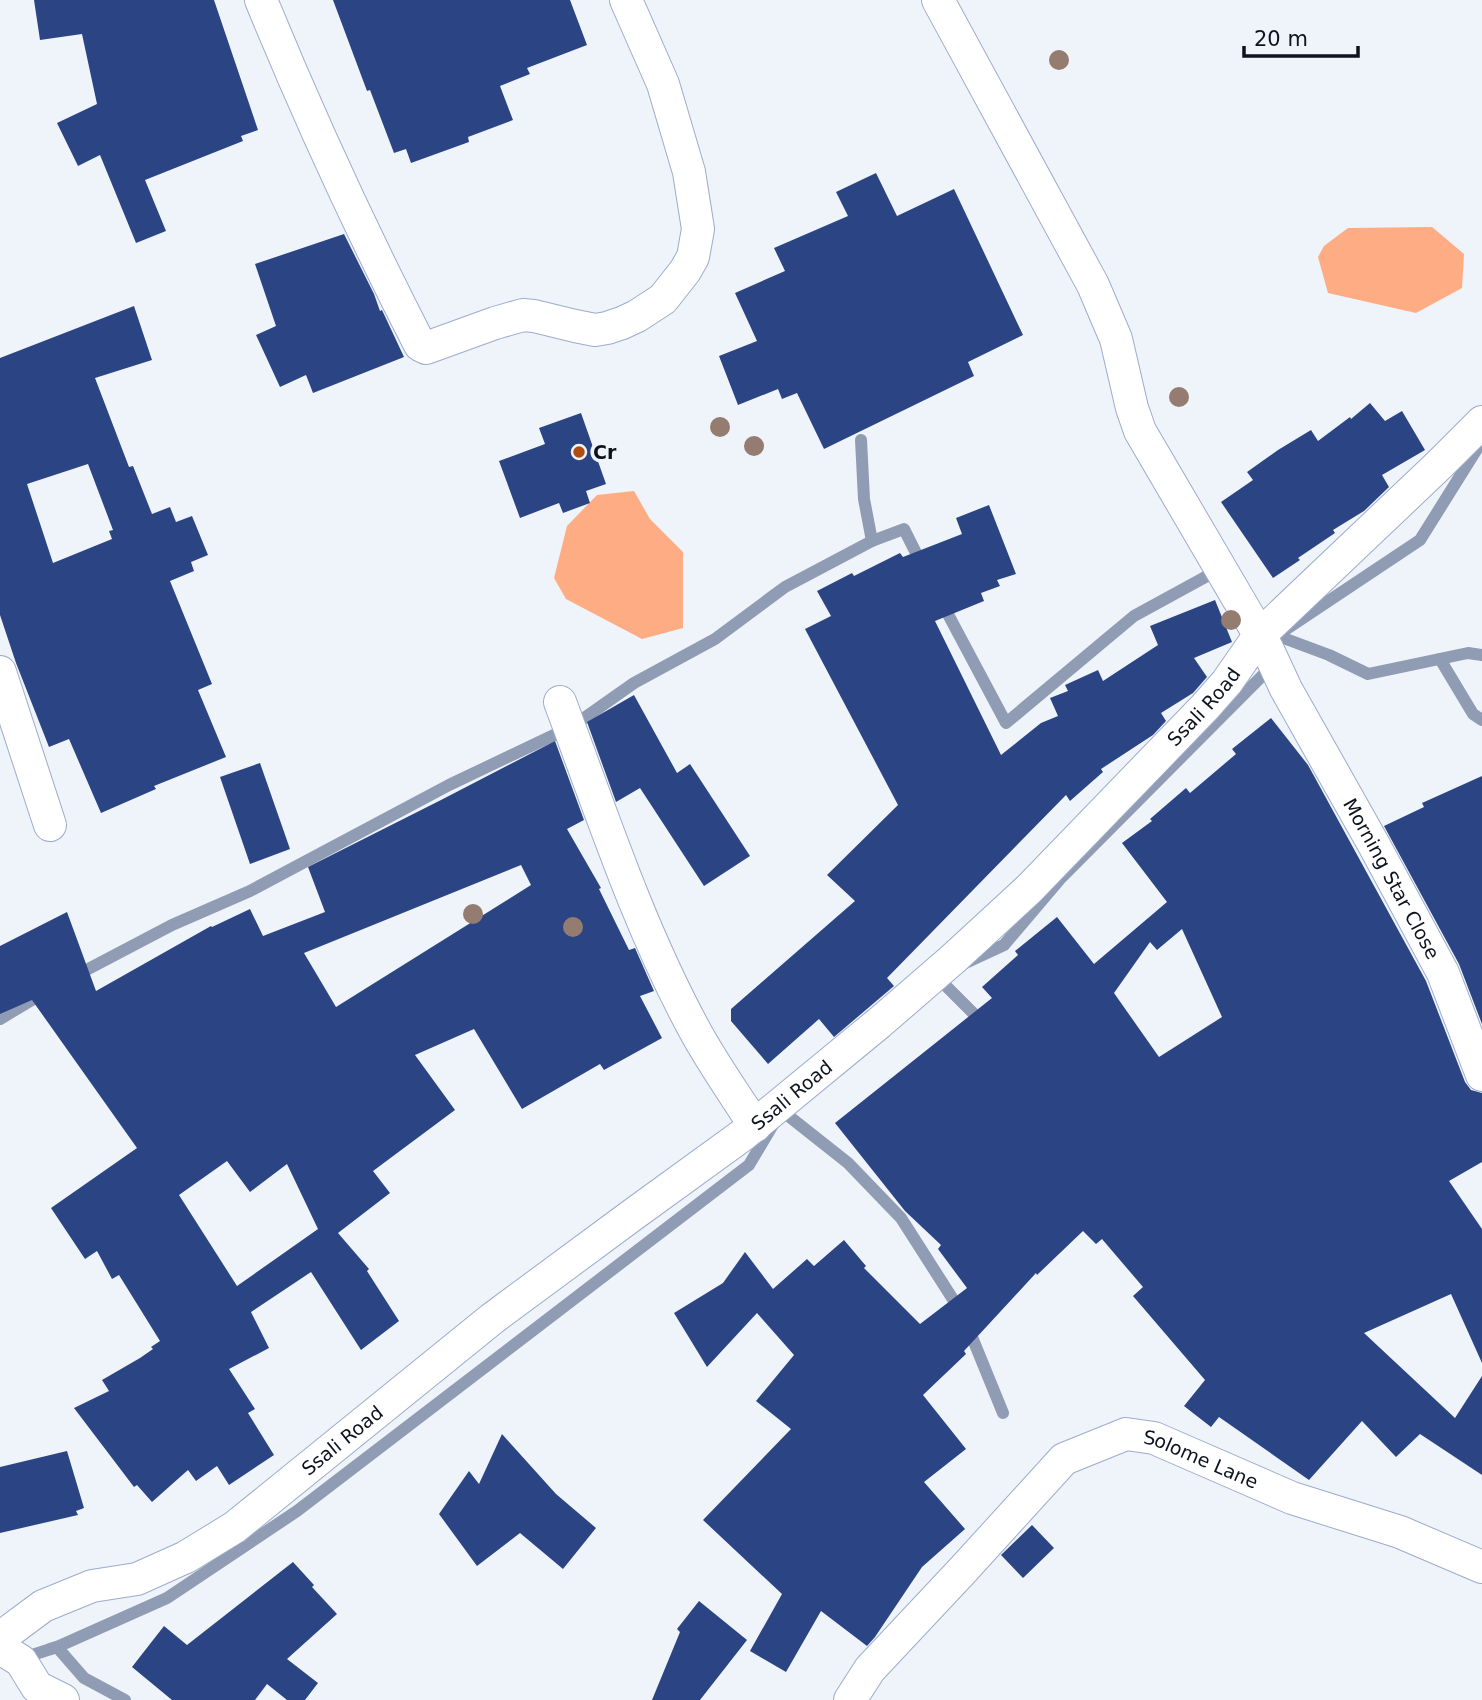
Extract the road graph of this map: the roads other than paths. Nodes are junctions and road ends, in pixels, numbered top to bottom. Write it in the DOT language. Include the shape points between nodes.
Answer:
graph roads {
  1 [pos="261,0"];
  2 [pos="626,0"];
  3 [pos="938,0"];
  4 [pos="1482,422"];
  5 [pos="1263,642"];
  6 [pos="0,672"];
  7 [pos="560,702"];
  8 [pos="50,825"];
  9 [pos="1482,1075"];
  10 [pos="755,1126"];
  11 [pos="1482,1567"];
  12 [pos="0,1638"];
  13 [pos="850,1700"];
  1 -- 2 [label="street" via="346,196 420,345 426,348 523,315 595,330 607,328 663,299 685,271 693,257 698,229 689,172 663,84"];
  3 -- 5 [label="street, Morning Star Close" via="1093,285 1116,339 1140,431"];
  4 -- 5 [label="street, Ssali Road"];
  5 -- 9 [label="street, Morning Star Close" via="1443,973"];
  5 -- 10 [label="street, Ssali Road" via="1029,889"];
  6 -- 8 [label="street"];
  7 -- 10 [label="street" via="627,884 660,958 693,1027"];
  10 -- 12 [label="street, Ssali Road" via="493,1318 235,1527 186,1557 137,1579 92,1586 43,1606"];
  11 -- 13 [label="street, Solome Lane" via="1400,1532 1292,1498 1154,1438 1126,1434 1064,1459 870,1669"];
}
